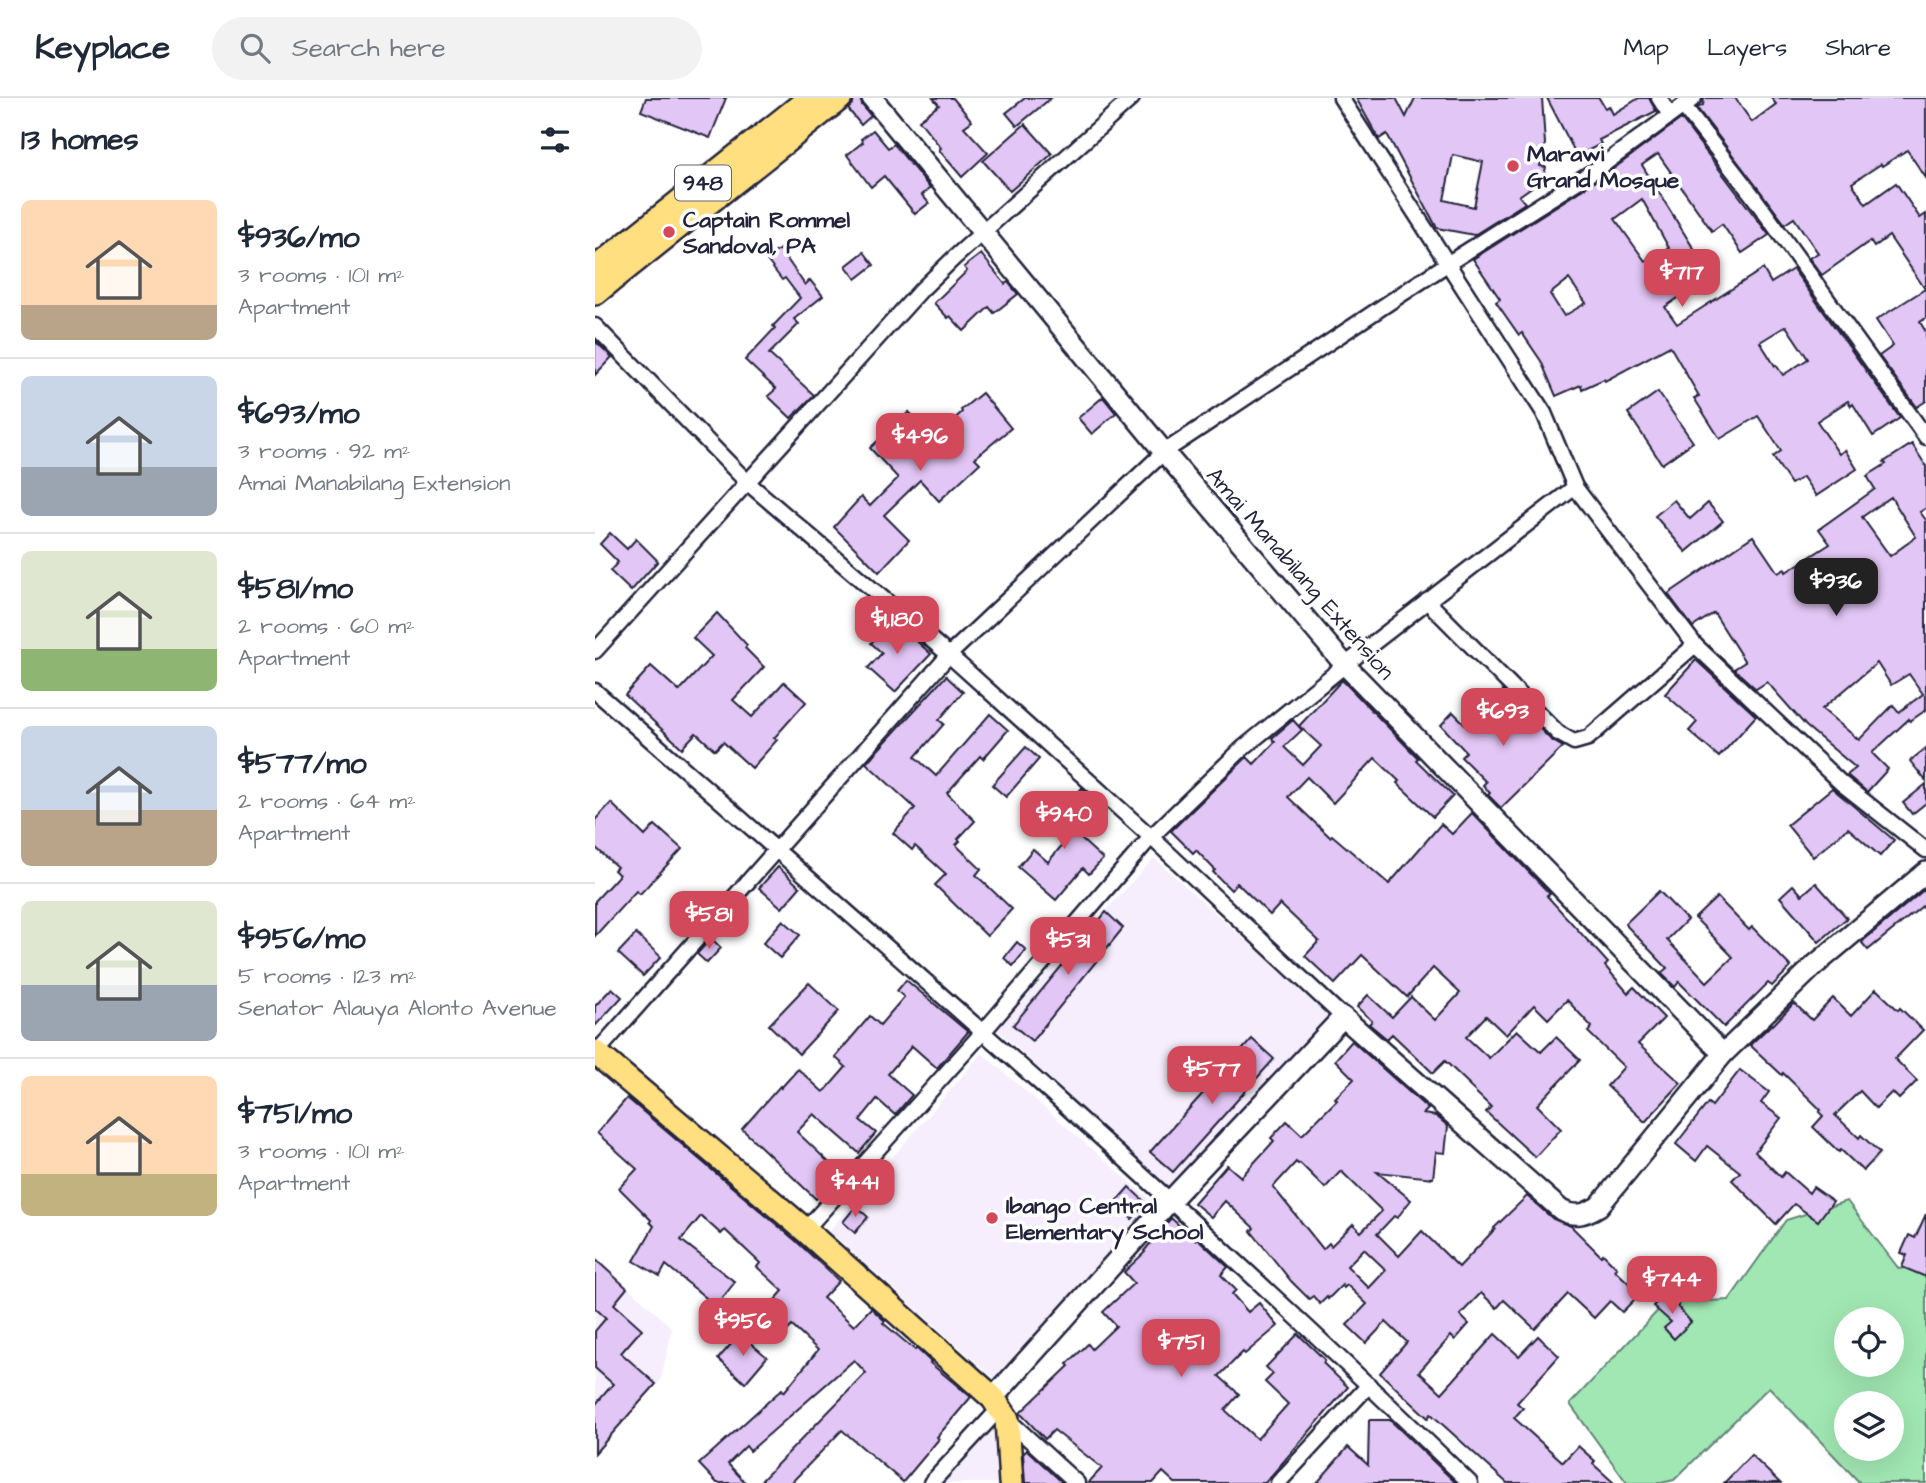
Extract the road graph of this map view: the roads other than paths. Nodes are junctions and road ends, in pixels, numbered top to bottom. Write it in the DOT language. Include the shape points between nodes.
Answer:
graph roads {
  1 [pos="810,98"];
  2 [pos="840,98"];
  3 [pos="872,98"];
  4 [pos="1132,98"];
  5 [pos="1341,98"];
  6 [pos="1659,98"];
  7 [pos="1688,102"];
  8 [pos="1670,114"];
  9 [pos="983,232"];
  10 [pos="1447,264"];
  11 [pos="595,269"];
  12 [pos="595,293"];
  13 [pos="595,326"];
  14 [pos="1926,437"];
  15 [pos="1164,452"];
  16 [pos="748,483"];
  17 [pos="1575,487"];
  18 [pos="1427,601"];
  19 [pos="1695,645"];
  20 [pos="595,651"];
  21 [pos="949,655"];
  22 [pos="1345,665"];
  23 [pos="595,691"];
  24 [pos="1151,837"];
  25 [pos="777,850"];
  26 [pos="1926,850"];
  27 [pos="1926,872"];
  28 [pos="1343,1017"];
  29 [pos="983,1032"];
  30 [pos="595,1053"];
  31 [pos="1723,1054"];
  32 [pos="1170,1201"];
  33 [pos="805,1230"];
  34 [pos="1369,1385"];
  35 [pos="1000,1408"];
  36 [pos="931,1483"];
  37 [pos="1011,1483"];
  38 [pos="1077,1483"];
  39 [pos="1278,1483"];
  40 [pos="1470,1483"];
  1 -- 11 [label="main road, 948"];
  2 -- 12 [label="main road, 948"];
  3 -- 9 [label="main road, Amai Manabilang Extension"];
  4 -- 9 [label="street"];
  5 -- 10 [label="street"];
  6 -- 8 [label="street"];
  7 -- 8 [label="street"];
  7 -- 14 [label="street"];
  8 -- 10 [label="street" via="1600,167"];
  9 -- 15 [label="main road, Amai Manabilang Extension"];
  9 -- 16 [label="street" via="921,290"];
  10 -- 15 [label="street"];
  10 -- 17 [label="street" via="1543,413"];
  13 -- 16 [label="street"];
  15 -- 21 [label="street"];
  15 -- 22 [label="main road, Amai Manabilang Extension"];
  16 -- 20 [label="street"];
  16 -- 21 [label="street"];
  17 -- 18 [label="street"];
  17 -- 19 [label="street"];
  18 -- 19 [label="street" via="1558,733 1574,742 1588,738"];
  18 -- 22 [label="street"];
  19 -- 26 [label="street" via="1841,783"];
  21 -- 24 [label="street"];
  21 -- 25 [label="street"];
  22 -- 24 [label="street" via="1243,748"];
  22 -- 31 [label="main road, Amai Manabilang Extension"];
  23 -- 25 [label="street"];
  24 -- 28 [label="street"];
  24 -- 29 [label="street"];
  25 -- 29 [label="street"];
  25 -- 30 [label="street"];
  27 -- 31 [label="main road" via="1815,965"];
  28 -- 31 [label="main road" via="1561,1210 1578,1215 1599,1206"];
  28 -- 32 [label="main road"];
  29 -- 32 [label="street"];
  29 -- 33 [label="street"];
  30 -- 33 [label="main road"];
  32 -- 34 [label="street"];
  32 -- 35 [label="main road"];
  33 -- 35 [label="main road"];
  34 -- 39 [label="street"];
  34 -- 40 [label="street"];
  35 -- 36 [label="street"];
  35 -- 37 [label="main road"];
  35 -- 38 [label="street"];
}
